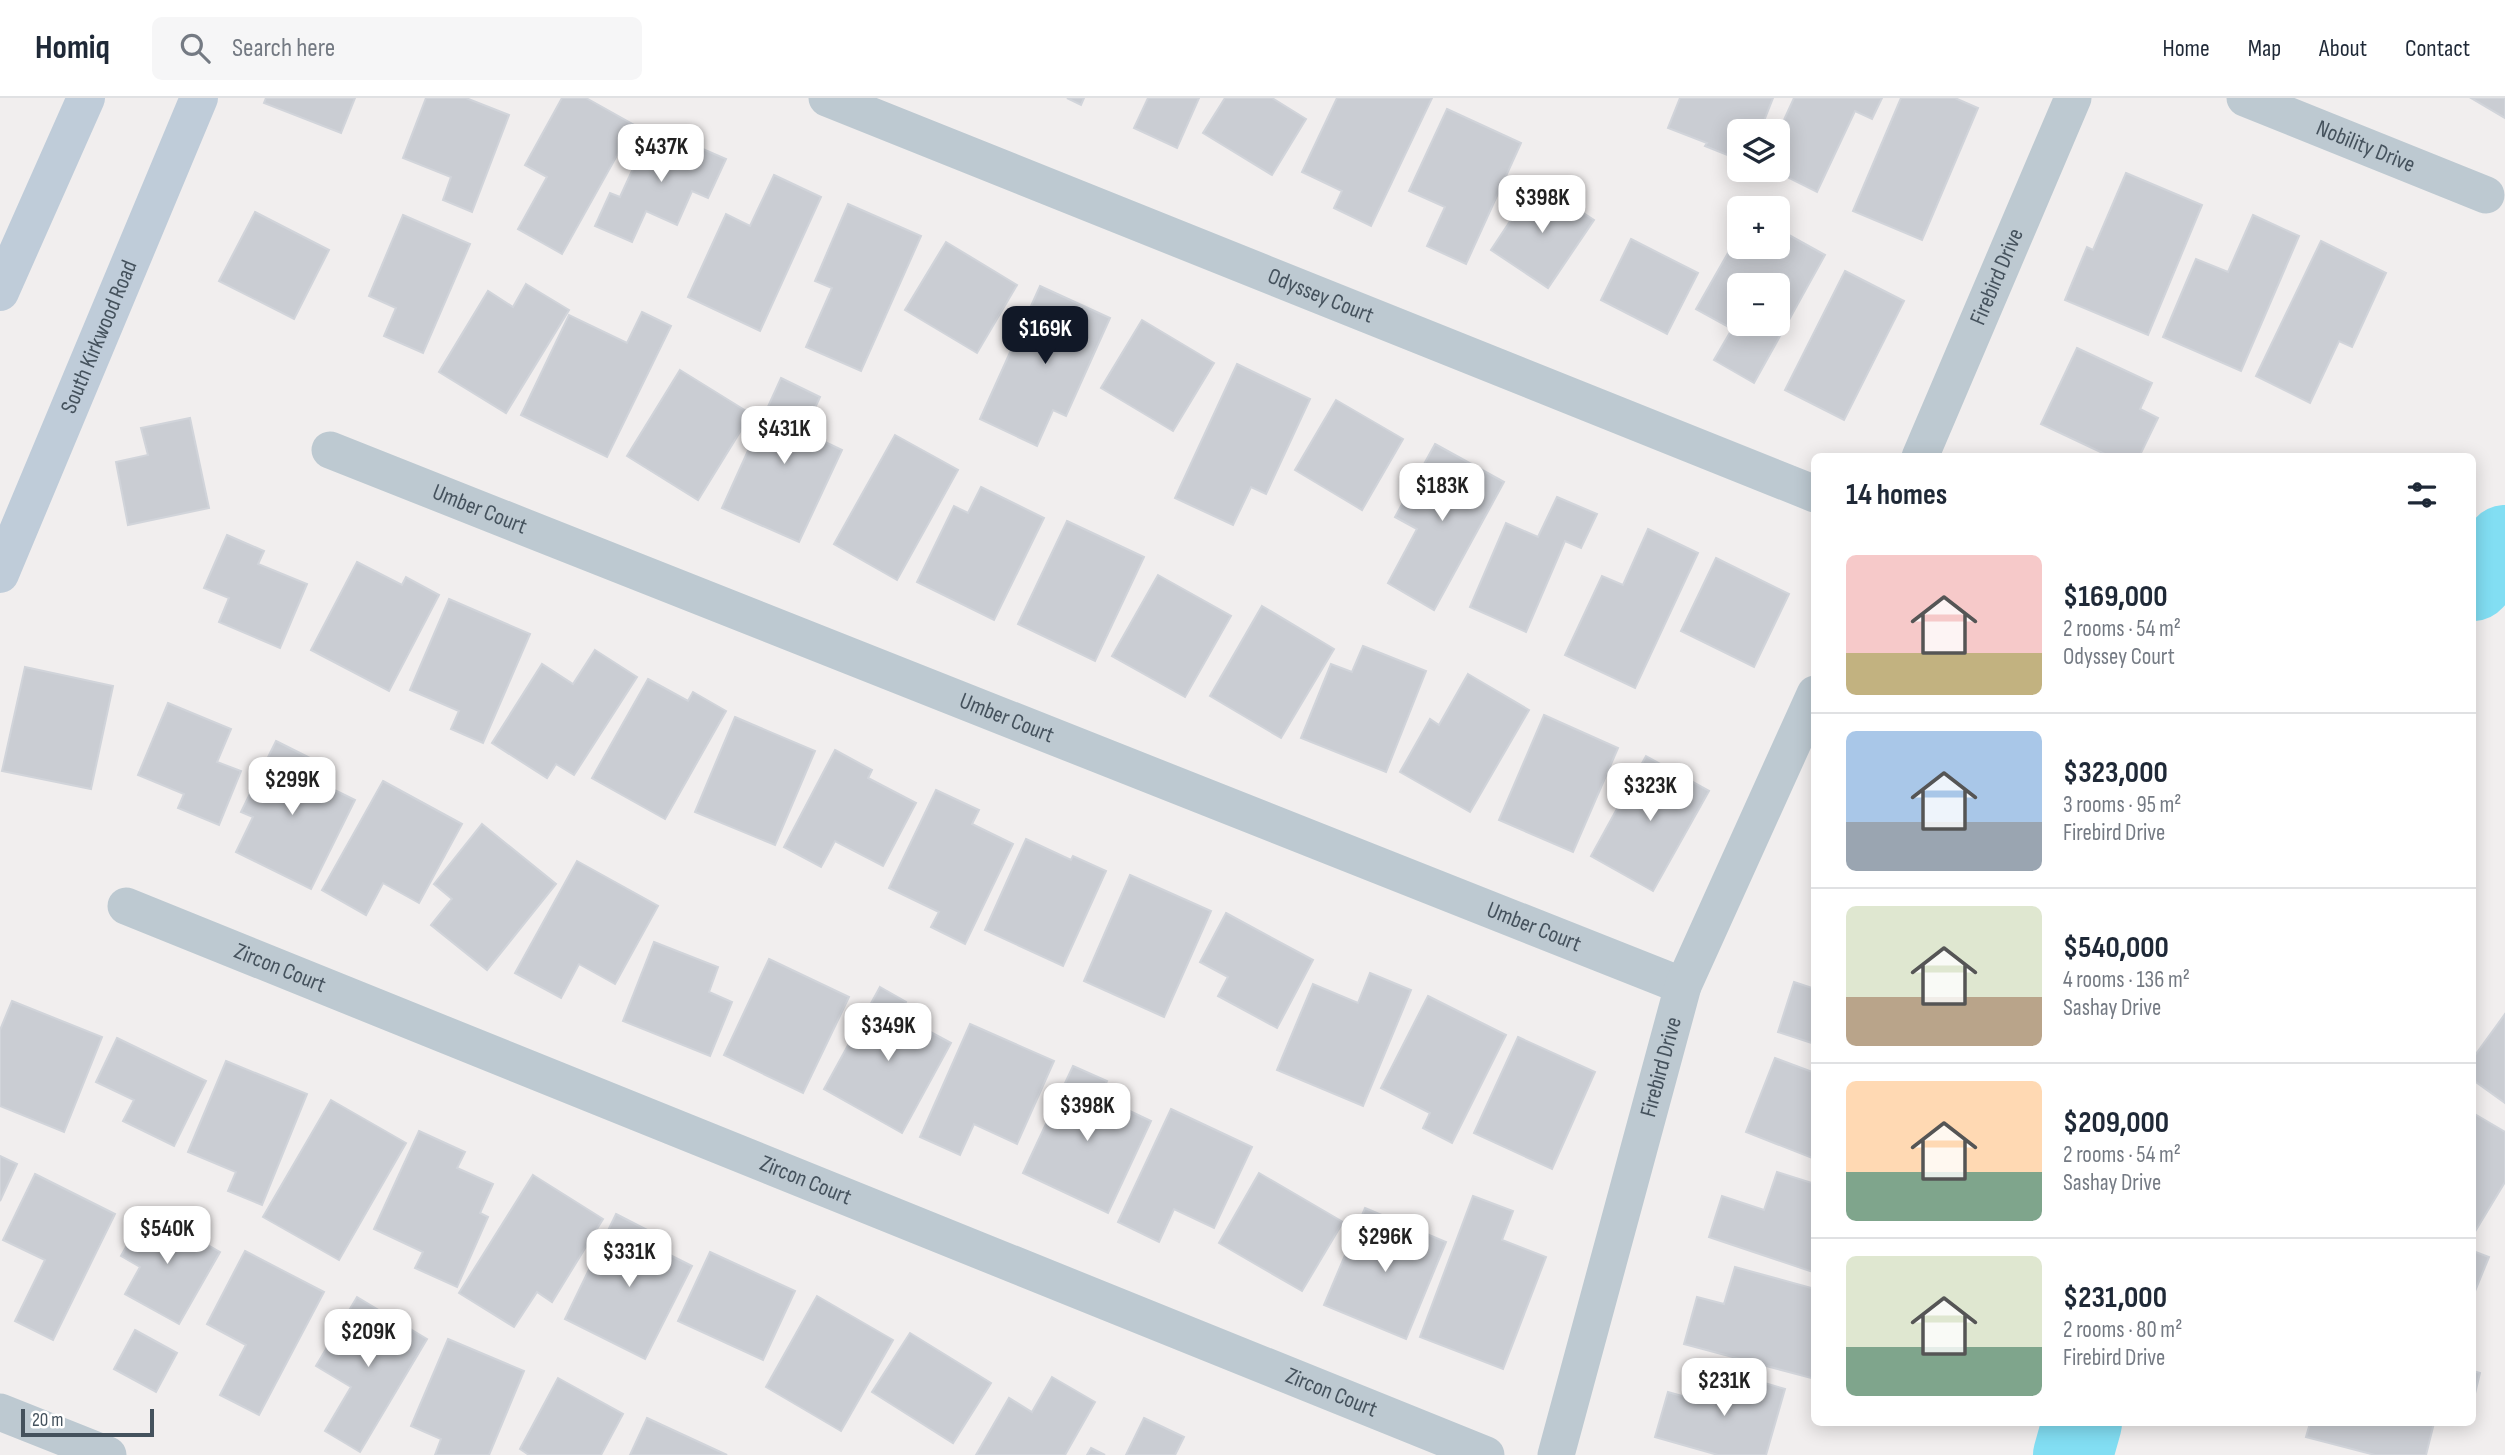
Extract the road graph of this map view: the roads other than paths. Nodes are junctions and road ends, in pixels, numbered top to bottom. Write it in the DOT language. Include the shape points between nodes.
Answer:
graph roads {
  1 [pos="86,98"];
  2 [pos="199,98"];
  3 [pos="827,98"];
  4 [pos="2073,98"];
  5 [pos="2245,98"];
  6 [pos="2324,112"];
  7 [pos="2486,195"];
  8 [pos="0,292"];
  9 [pos="330,450"];
  10 [pos="1922,453"];
  11 [pos="1811,492"];
  12 [pos="0,574"];
  13 [pos="1811,703"];
  14 [pos="126,906"];
  15 [pos="1683,986"];
  16 [pos="0,1412"];
  17 [pos="108,1455"];
  18 [pos="1486,1455"];
  19 [pos="1556,1455"];
  1 -- 8 [label="main road"];
  2 -- 12 [label="main road, South Kirkwood Road"];
  3 -- 11 [label="street, Odyssey Court"];
  4 -- 10 [label="street, Firebird Drive"];
  5 -- 6 [label="street, Nobility Drive"];
  6 -- 7 [label="street, Nobility Drive"];
  9 -- 15 [label="street, Umber Court"];
  13 -- 15 [label="street, Firebird Drive"];
  14 -- 18 [label="street, Zircon Court"];
  15 -- 19 [label="street, Firebird Drive"];
  16 -- 17 [label="street"];
}
